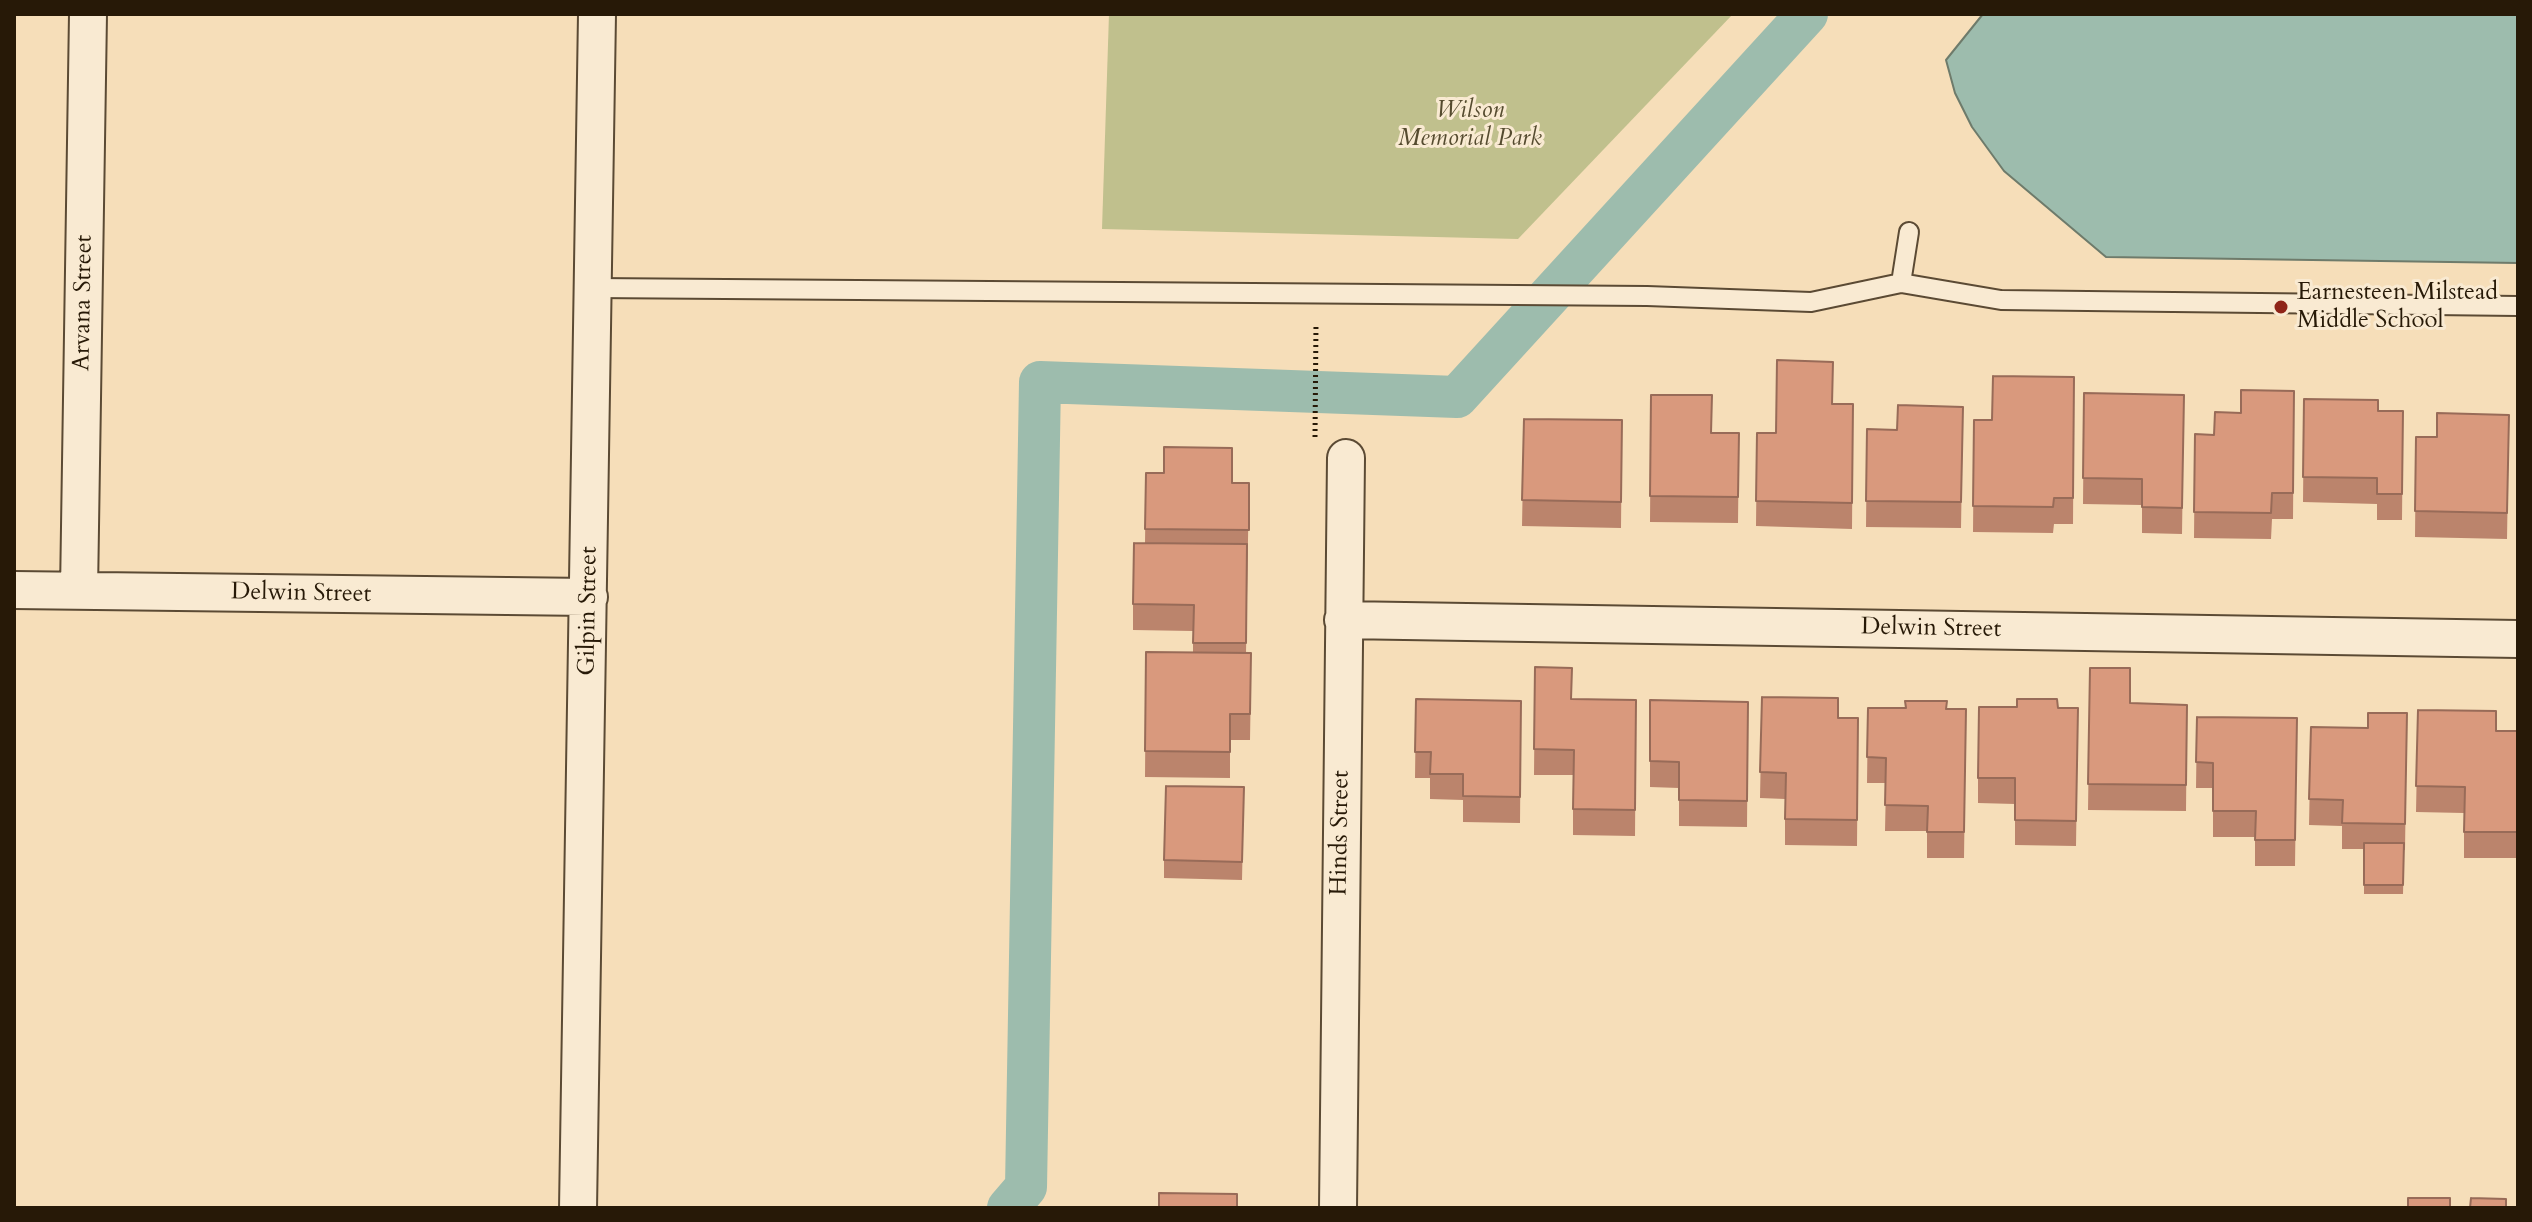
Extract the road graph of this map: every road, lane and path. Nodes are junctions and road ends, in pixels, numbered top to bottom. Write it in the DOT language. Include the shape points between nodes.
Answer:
graph roads {
  1 [pos="88,14"];
  2 [pos="597,14"];
  3 [pos="1909,232"];
  4 [pos="1901,283"];
  5 [pos="594,288"];
  6 [pos="2518,306"];
  7 [pos="1316,357"];
  8 [pos="1315,423"];
  9 [pos="1346,458"];
  10 [pos="14,590"];
  11 [pos="79,591"];
  12 [pos="589,597"];
  13 [pos="1343,620"];
  14 [pos="2518,639"];
  15 [pos="578,1198"];
  16 [pos="1338,1208"];
  1 -- 11 [label="street, Arvana Street"];
  2 -- 5 [label="street, Gilpin Street"];
  3 -- 4 [label="lane"];
  4 -- 5 [label="lane" via="1811,302 1647,296"];
  4 -- 6 [label="lane" via="2001,300"];
  5 -- 12 [label="street, Gilpin Street"];
  7 -- 8 [label="path"];
  9 -- 13 [label="street, Hinds Street"];
  10 -- 11 [label="street, Delwin Street"];
  11 -- 12 [label="street, Delwin Street"];
  12 -- 15 [label="street, Gilpin Street"];
  13 -- 14 [label="street, Delwin Street"];
  13 -- 16 [label="street, Hinds Street"];
}
